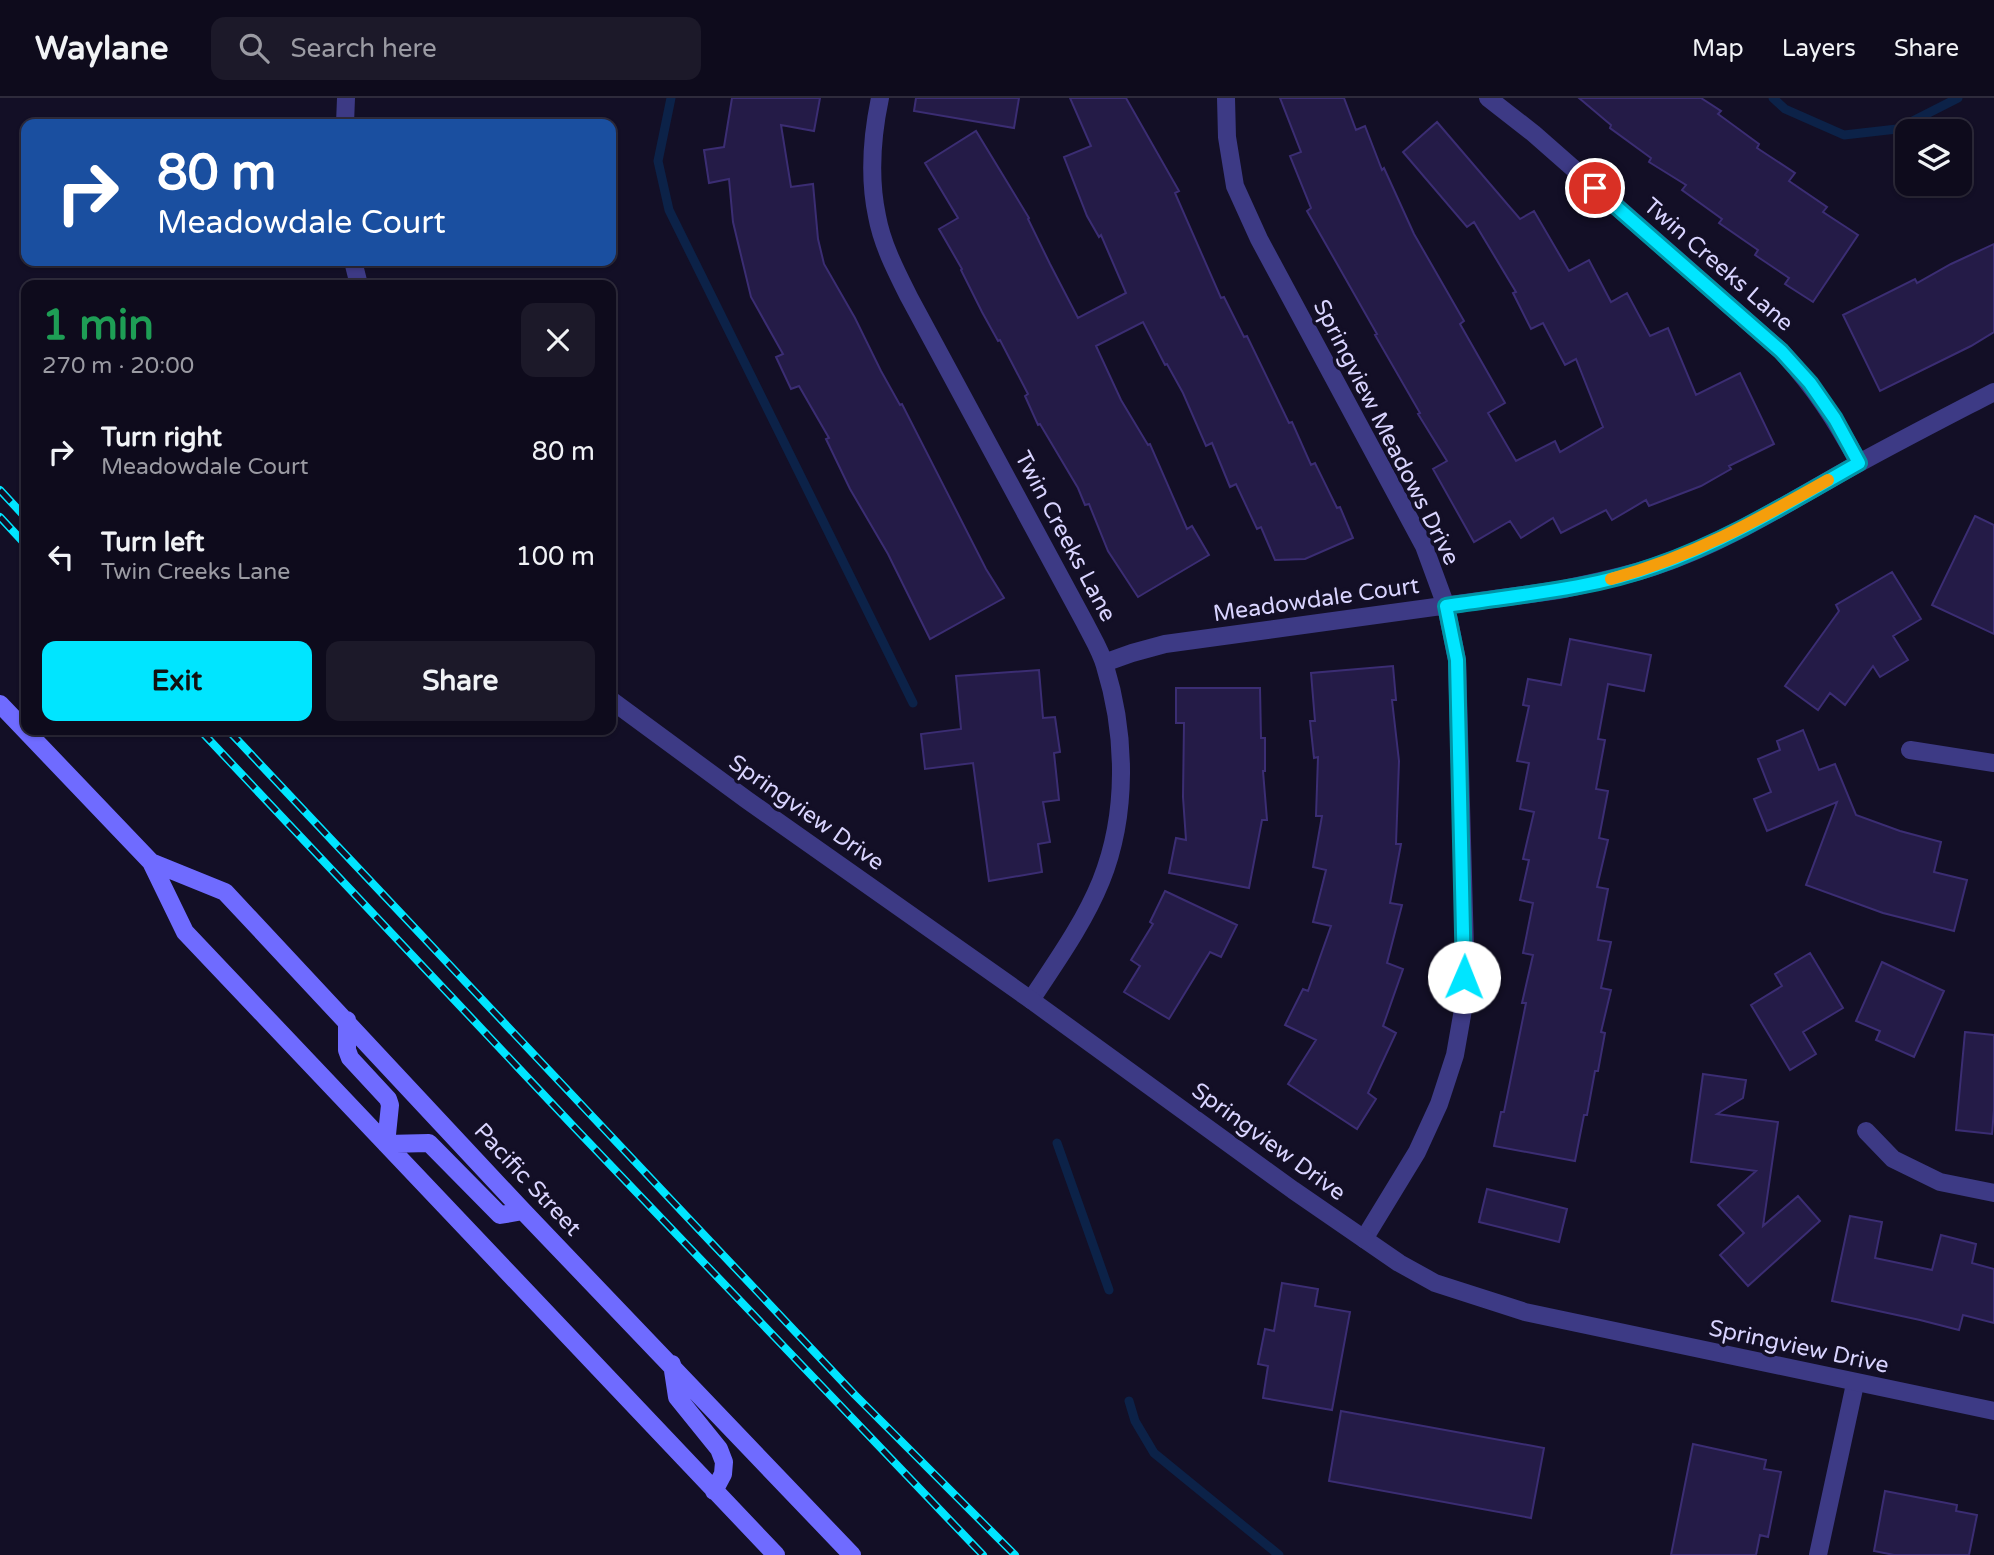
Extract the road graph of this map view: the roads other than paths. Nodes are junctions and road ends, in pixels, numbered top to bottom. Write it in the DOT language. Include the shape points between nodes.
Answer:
graph roads {
  1 [pos="346,98"];
  2 [pos="880,98"];
  3 [pos="1226,98"];
  4 [pos="1488,98"];
  5 [pos="345,119"];
  6 [pos="1994,392"];
  7 [pos="1859,463"];
  8 [pos="1446,606"];
  9 [pos="1104,663"];
  10 [pos="616,703"];
  11 [pos="0,705"];
  12 [pos="21,727"];
  13 [pos="29,735"];
  14 [pos="1910,750"];
  15 [pos="1994,763"];
  16 [pos="151,862"];
  17 [pos="1031,1000"];
  18 [pos="347,1020"];
  19 [pos="1866,1131"];
  20 [pos="386,1144"];
  21 [pos="1994,1193"];
  22 [pos="523,1211"];
  23 [pos="1364,1239"];
  24 [pos="671,1364"];
  25 [pos="1855,1384"];
  26 [pos="1994,1412"];
  27 [pos="714,1491"];
  28 [pos="776,1555"];
  29 [pos="852,1555"];
  30 [pos="1818,1555"];
  1 -- 5 [label="street"];
  2 -- 9 [label="street, Twin Creeks Lane" via="872,166 877,217 890,258"];
  3 -- 8 [label="street, Springview Meadows Drive" via="1235,186 1424,547"];
  4 -- 7 [label="street, Twin Creeks Lane" via="1781,351 1829,410"];
  6 -- 7 [label="street, Meadowdale Court"];
  7 -- 8 [label="street, Meadowdale Court" via="1742,529 1653,567 1559,590"];
  8 -- 9 [label="street, Meadowdale Court" via="1165,645"];
  8 -- 23 [label="street, Springview Meadows Drive" via="1457,660 1464,1004 1455,1055 1439,1104 1418,1152"];
  9 -- 17 [label="street, Twin Creeks Lane" via="1120,750 1114,838 1101,881 1080,924"];
  10 -- 17 [label="street, Springview Drive"];
  11 -- 12 [label="main road, Pacific Street"];
  13 -- 16 [label="main road, Pacific Street"];
  14 -- 15 [label="street"];
  16 -- 18 [label="main road, Pacific Street" via="225,892"];
  16 -- 20 [label="main road, Pacific Street" via="184,932"];
  17 -- 23 [label="street, Springview Drive"];
  18 -- 20 [label="main road" via="350,1058 390,1105"];
  18 -- 22 [label="main road, Pacific Street"];
  19 -- 21 [label="street" via="1893,1159 1940,1182"];
  20 -- 22 [label="main road" via="429,1143 500,1214"];
  20 -- 27 [label="main road, Pacific Street"];
  22 -- 24 [label="main road, Pacific Street"];
  23 -- 25 [label="street, Springview Drive" via="1435,1283 1525,1312"];
  24 -- 27 [label="main road" via="677,1397 719,1449 724,1462"];
  24 -- 29 [label="main road, Pacific Street"];
  25 -- 26 [label="street, Springview Drive"];
  25 -- 30 [label="street"];
  27 -- 28 [label="main road, Pacific Street"];
}
